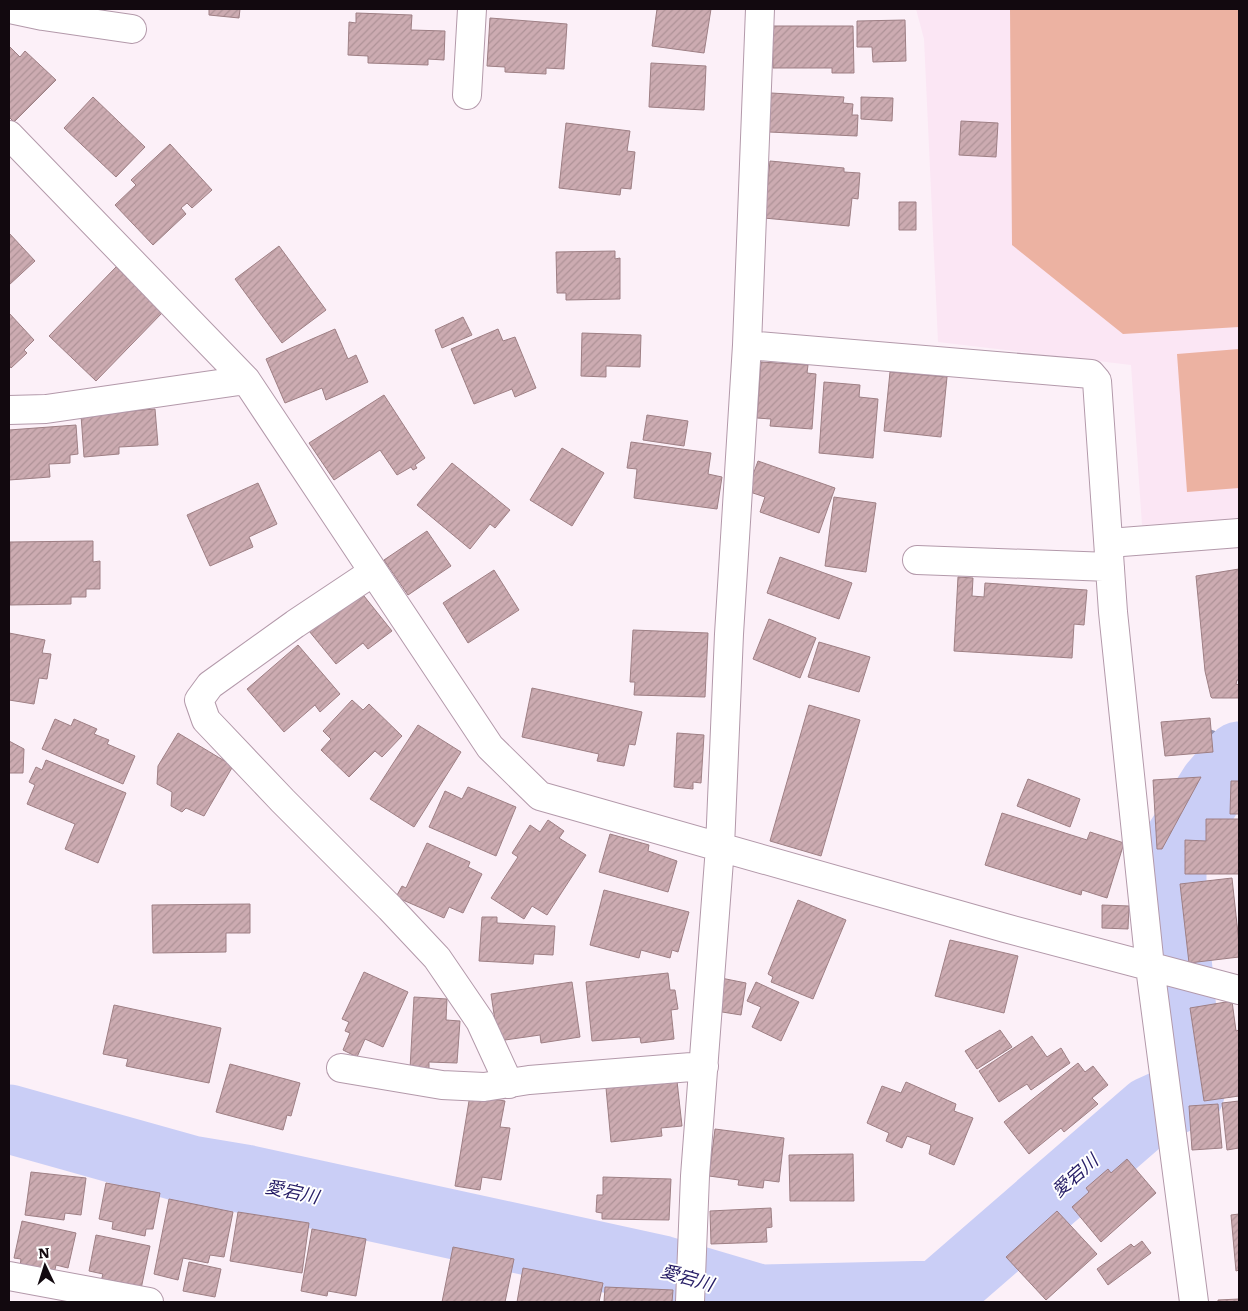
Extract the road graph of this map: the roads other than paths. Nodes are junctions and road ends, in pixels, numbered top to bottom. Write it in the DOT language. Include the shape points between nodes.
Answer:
graph roads {
  1 [pos="10,9"];
  2 [pos="472,9"];
  3 [pos="760,9"];
  4 [pos="132,29"];
  5 [pos="466,95"];
  6 [pos="9,135"];
  7 [pos="747,344"];
  8 [pos="246,380"];
  9 [pos="9,410"];
  10 [pos="1239,533"];
  11 [pos="1110,555"];
  12 [pos="917,560"];
  13 [pos="373,572"];
  14 [pos="720,848"];
  15 [pos="1150,967"];
  16 [pos="1239,990"];
  17 [pos="704,1066"];
  18 [pos="341,1068"];
  19 [pos="509,1084"];
  20 [pos="9,1276"];
  21 [pos="149,1302"];
  22 [pos="690,1302"];
  23 [pos="1194,1302"];
  1 -- 4 [label="street"];
  2 -- 5 [label="street"];
  3 -- 7 [label="street"];
  6 -- 8 [label="street"];
  7 -- 11 [label="street" via="1091,374 1098,389"];
  7 -- 14 [label="street"];
  8 -- 9 [label="street" via="46,409"];
  8 -- 13 [label="street"];
  10 -- 11 [label="street"];
  11 -- 12 [label="street"];
  11 -- 15 [label="street" via="1113,612"];
  13 -- 14 [label="street" via="490,747 540,796"];
  13 -- 19 [label="street" via="210,684 199,700 206,720 437,958 480,1021"];
  14 -- 15 [label="street"];
  14 -- 17 [label="street"];
  15 -- 16 [label="street"];
  15 -- 23 [label="street"];
  17 -- 19 [label="street"];
  17 -- 22 [label="street"];
  18 -- 19 [label="street" via="442,1085 484,1087"];
  20 -- 21 [label="street"];
}
